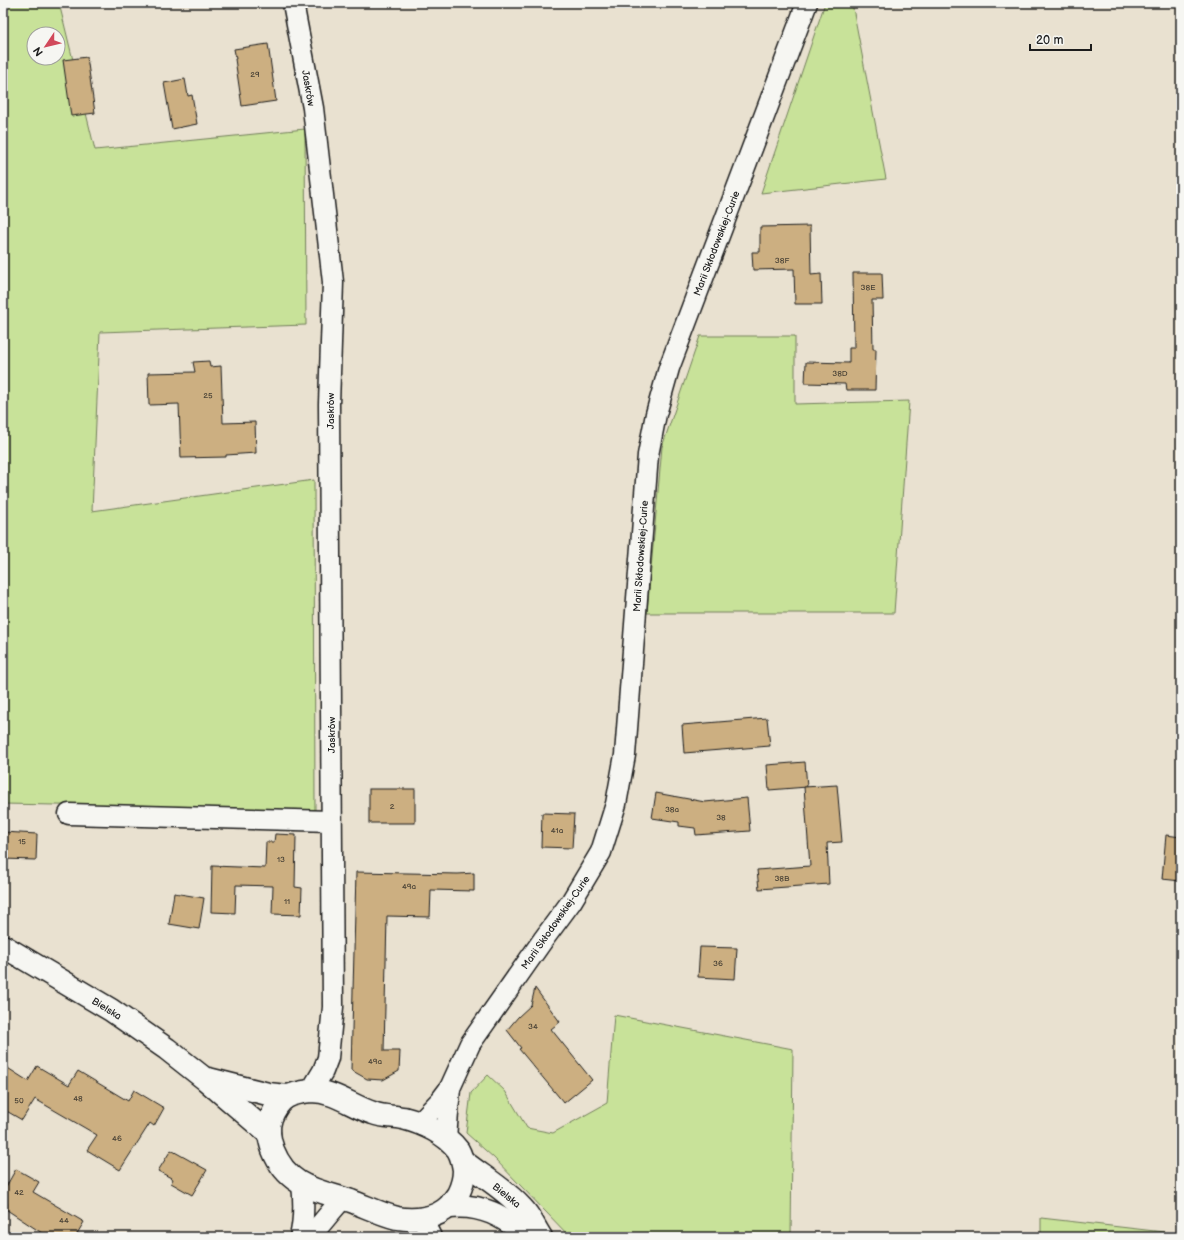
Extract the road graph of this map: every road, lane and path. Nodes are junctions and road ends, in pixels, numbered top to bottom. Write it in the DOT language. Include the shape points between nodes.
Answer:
graph roads {
  1 [pos="293,3"];
  2 [pos="807,3"];
  3 [pos="69,814"];
  4 [pos="331,821"];
  5 [pos="3,946"];
  6 [pos="328,1058"];
  7 [pos="205,1079"];
  8 [pos="450,1088"];
  9 [pos="311,1090"];
  10 [pos="287,1096"];
  11 [pos="339,1096"];
  12 [pos="419,1123"];
  13 [pos="269,1134"];
  14 [pos="446,1138"];
  15 [pos="463,1161"];
  16 [pos="302,1184"];
  17 [pos="343,1198"];
  18 [pos="449,1207"];
  19 [pos="427,1228"];
  20 [pos="300,1237"];
  21 [pos="310,1237"];
  22 [pos="531,1237"];
  23 [pos="541,1237"];
  1 -- 4 [label="street, Jaskrów" via="313,108 333,282 329,404"];
  2 -- 8 [label="street, Marii Skłodowskiej-Curie" via="671,361 656,414 648,455 625,755 616,804 601,852 571,902 470,1044"];
  3 -- 4 [label="street"];
  4 -- 6 [label="street, Jaskrów" via="333,1007"];
  5 -- 7 [label="main road, Bielska" via="111,1010"];
  6 -- 9 [label="street, Jaskrów"];
  6 -- 11 [label="street, Jaskrów"];
  7 -- 10 [label="main road, Bielska"];
  7 -- 13 [label="main road, Bielska"];
  8 -- 12 [label="street, Marii Skłodowskiej-Curie"];
  8 -- 14 [label="street, Marii Skłodowskiej-Curie"];
  9 -- 10 [label="main road"];
  9 -- 11 [label="main road"];
  10 -- 13 [label="main road" via="274,1110"];
  11 -- 12 [label="main road" via="374,1113"];
  12 -- 14 [label="main road"];
  13 -- 16 [label="main road" via="276,1157 286,1171"];
  14 -- 15 [label="main road"];
  15 -- 18 [label="main road" via="464,1180"];
  15 -- 23 [label="main road, Bielska" via="506,1192 524,1210"];
  16 -- 17 [label="main road"];
  16 -- 20 [label="street" via="304,1203"];
  17 -- 19 [label="main road"];
  17 -- 21 [label="street"];
  18 -- 19 [label="main road" via="432,1216"];
  18 -- 22 [label="main road, Bielska" via="478,1207 496,1214"];
}
